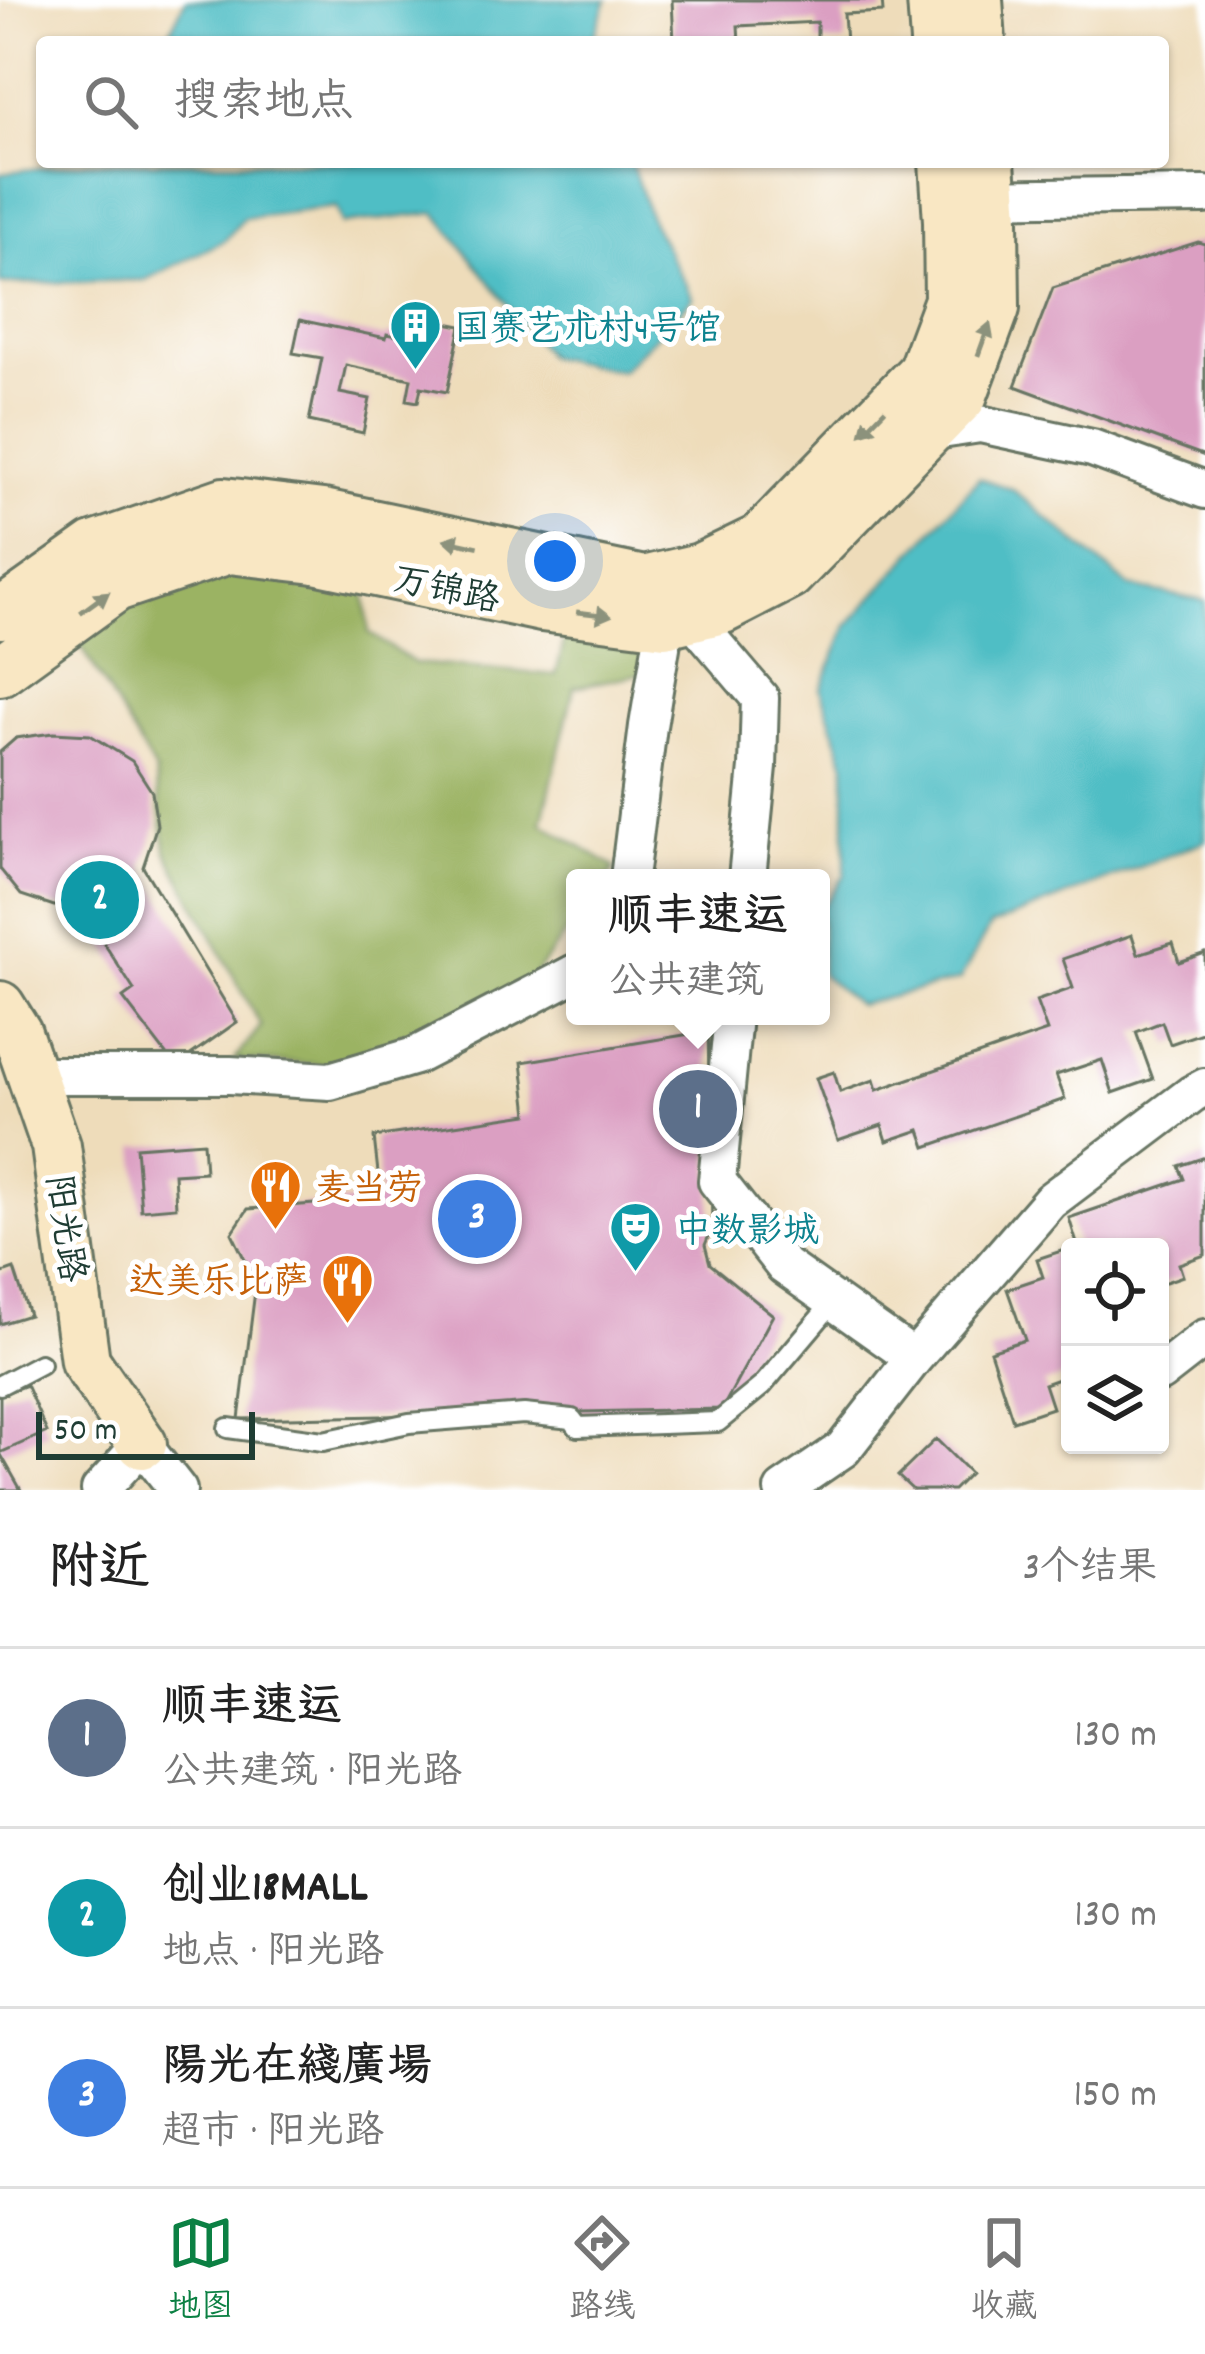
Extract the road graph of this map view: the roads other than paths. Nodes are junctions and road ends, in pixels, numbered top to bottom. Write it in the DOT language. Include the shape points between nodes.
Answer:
graph roads {
  1 [pos="932,0"];
  2 [pos="978,0"];
  3 [pos="935,36"];
  4 [pos="981,36"];
  5 [pos="968,180"];
  6 [pos="1205,195"];
  7 [pos="928,432"];
  8 [pos="1205,490"];
  9 [pos="676,605"];
  10 [pos="0,614"];
  11 [pos="0,671"];
  12 [pos="630,869"];
  13 [pos="748,869"];
  14 [pos="566,979"];
  15 [pos="0,1006"];
  16 [pos="732,1025"];
  17 [pos="32,1075"];
  18 [pos="1205,1087"];
  19 [pos="834,1301"];
  20 [pos="1205,1338"];
  21 [pos="914,1358"];
  22 [pos="40,1364"];
  23 [pos="1169,1365"];
  24 [pos="0,1385"];
  25 [pos="228,1428"];
  26 [pos="142,1444"];
  27 [pos="100,1490"];
  28 [pos="178,1490"];
  29 [pos="783,1490"];
  1 -- 3 [label="street"];
  2 -- 4 [label="street"];
  5 -- 6 [label="street"];
  7 -- 5 [label="street, 万锦路, one-way" via="962,397 995,308"];
  5 -- 9 [label="street, 万锦路, one-way" via="949,300 922,372 760,539 700,568"];
  7 -- 8 [label="street" via="980,424 1093,448"];
  7 -- 9 [label="street, 万锦路" via="789,575 723,609"];
  9 -- 10 [label="street, 万锦路, one-way" via="644,580 323,514 224,502 94,547"];
  11 -- 9 [label="street, 万锦路, one-way" via="116,587 229,549 542,607"];
  9 -- 12 [label="street" via="648,726"];
  9 -- 13 [label="street" via="760,698"];
  14 -- 17 [label="street" via="416,1056 330,1082"];
  15 -- 17 [label="street, 阳光路"];
  16 -- 19 [label="street" via="717,1180 784,1266"];
  17 -- 26 [label="street, 阳光路" via="56,1146 85,1361"];
  18 -- 21 [label="street" via="1051,1201"];
  19 -- 21 [label="street"];
  19 -- 25 [label="lane" via="762,1386 718,1422 578,1427 572,1419 524,1414 409,1423 322,1441"];
  20 -- 23 [label="street"];
  21 -- 29 [label="street" via="844,1449"];
  22 -- 24 [label="lane"];
  26 -- 27 [label="street"];
  26 -- 28 [label="street"];
}
